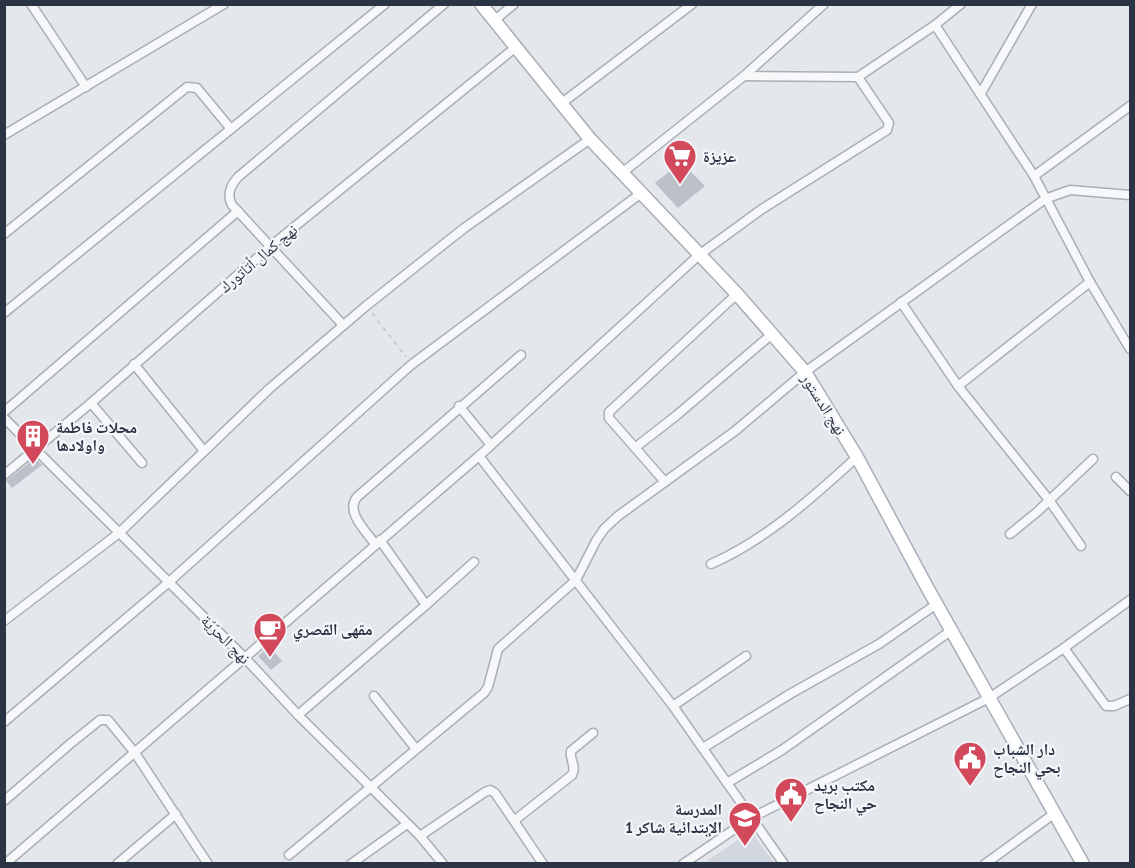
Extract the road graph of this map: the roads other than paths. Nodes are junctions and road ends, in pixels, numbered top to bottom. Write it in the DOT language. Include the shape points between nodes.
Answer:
graph roads {
  1 [pos="31,4"];
  2 [pos="224,4"];
  3 [pos="385,4"];
  4 [pos="444,4"];
  5 [pos="481,4"];
  6 [pos="514,4"];
  7 [pos="692,4"];
  8 [pos="824,4"];
  9 [pos="961,4"];
  10 [pos="1032,4"];
  11 [pos="495,20"];
  12 [pos="935,25"];
  13 [pos="516,47"];
  14 [pos="744,76"];
  15 [pos="858,77"];
  16 [pos="86,87"];
  17 [pos="981,93"];
  18 [pos="562,103"];
  19 [pos="1131,106"];
  20 [pos="231,129"];
  21 [pos="4,135"];
  22 [pos="590,139"];
  23 [pos="622,173"];
  24 [pos="1034,176"];
  25 [pos="640,194"];
  26 [pos="1131,195"];
  27 [pos="1045,199"];
  28 [pos="238,211"];
  29 [pos="4,234"];
  30 [pos="272,245"];
  31 [pos="699,255"];
  32 [pos="1090,282"];
  33 [pos="736,294"];
  34 [pos="901,302"];
  35 [pos="4,313"];
  36 [pos="343,326"];
  37 [pos="772,334"];
  38 [pos="1131,349"];
  39 [pos="521,355"];
  40 [pos="134,364"];
  41 [pos="805,372"];
  42 [pos="958,386"];
  43 [pos="91,403"];
  44 [pos="459,406"];
  45 [pos="4,412"];
  46 [pos="4,418"];
  47 [pos="491,445"];
  48 [pos="636,447"];
  49 [pos="36,448"];
  50 [pos="204,451"];
  51 [pos="479,456"];
  52 [pos="857,458"];
  53 [pos="1093,459"];
  54 [pos="142,463"];
  55 [pos="4,475"];
  56 [pos="1116,477"];
  57 [pos="665,482"];
  58 [pos="1131,491"];
  59 [pos="1049,500"];
  60 [pos="119,533"];
  61 [pos="1010,534"];
  62 [pos="378,542"];
  63 [pos="1081,546"];
  64 [pos="474,562"];
  65 [pos="711,564"];
  66 [pos="576,580"];
  67 [pos="169,582"];
  68 [pos="1131,600"];
  69 [pos="938,603"];
  70 [pos="426,605"];
  71 [pos="4,621"];
  72 [pos="952,630"];
  73 [pos="1064,648"];
  74 [pos="746,656"];
  75 [pos="245,658"];
  76 [pos="374,696"];
  77 [pos="989,698"];
  78 [pos="1131,699"];
  79 [pos="673,706"];
  80 [pos="298,714"];
  81 [pos="4,722"];
  82 [pos="593,733"];
  83 [pos="704,748"];
  84 [pos="416,749"];
  85 [pos="135,753"];
  86 [pos="727,783"];
  87 [pos="372,787"];
  88 [pos="4,801"];
  89 [pos="176,813"];
  90 [pos="1055,813"];
  91 [pos="751,818"];
  92 [pos="515,820"];
  93 [pos="407,824"];
  94 [pos="420,836"];
  95 [pos="4,852"];
  96 [pos="289,855"];
  97 [pos="10,862"];
  98 [pos="117,864"];
  99 [pos="208,864"];
  100 [pos="351,864"];
  101 [pos="443,864"];
  102 [pos="543,864"];
  103 [pos="682,864"];
  104 [pos="784,864"];
  105 [pos="984,864"];
  106 [pos="1083,864"];
  1 -- 16 [label="street"];
  2 -- 16 [label="street"];
  3 -- 20 [label="street"];
  4 -- 28 [label="street" via="233,182 229,194"];
  5 -- 11 [label="street, نهج الدستور"];
  6 -- 11 [label="street"];
  7 -- 18 [label="street"];
  8 -- 14 [label="street"];
  9 -- 12 [label="street"];
  10 -- 17 [label="street"];
  11 -- 13 [label="street, نهج الدستور"];
  12 -- 15 [label="street"];
  12 -- 17 [label="street"];
  13 -- 18 [label="street, نهج الدستور"];
  13 -- 30 [label="street, نهج كمال أتاتورك"];
  14 -- 15 [label="street"];
  14 -- 23 [label="street"];
  15 -- 31 [label="street" via="889,123 887,130 771,202"];
  16 -- 21 [label="street"];
  17 -- 24 [label="street"];
  18 -- 22 [label="street, نهج الدستور"];
  19 -- 24 [label="street"];
  20 -- 29 [label="street" via="197,88 187,87"];
  20 -- 35 [label="street"];
  22 -- 23 [label="street, نهج الدستور"];
  22 -- 36 [label="street" via="463,229"];
  23 -- 25 [label="street, نهج الدستور"];
  24 -- 27 [label="street"];
  25 -- 31 [label="street, نهج الدستور"];
  25 -- 67 [label="street" via="411,365"];
  26 -- 27 [label="street" via="1070,190"];
  27 -- 32 [label="street"];
  27 -- 34 [label="street"];
  28 -- 30 [label="street"];
  28 -- 45 [label="street"];
  30 -- 36 [label="street"];
  30 -- 40 [label="street, نهج كمال أتاتورك"];
  31 -- 33 [label="street, نهج الدستور"];
  31 -- 47 [label="street"];
  32 -- 38 [label="street"];
  32 -- 42 [label="street"];
  33 -- 37 [label="street, نهج الدستور"];
  33 -- 48 [label="street" via="609,412 609,418"];
  34 -- 41 [label="street"];
  34 -- 42 [label="street"];
  36 -- 50 [label="street"];
  37 -- 41 [label="street, نهج الدستور"];
  37 -- 48 [label="street"];
  39 -- 44 [label="street"];
  40 -- 43 [label="street, نهج كمال أتاتورك"];
  40 -- 50 [label="street"];
  41 -- 52 [label="street, نهج الدستور"];
  41 -- 57 [label="street" via="735,431"];
  42 -- 59 [label="street"];
  43 -- 49 [label="street, نهج كمال أتاتورك"];
  43 -- 54 [label="street"];
  44 -- 47 [label="street"];
  44 -- 62 [label="street" via="353,502 353,512"];
  46 -- 49 [label="street, نهج الحرّيّة"];
  47 -- 51 [label="street"];
  48 -- 57 [label="street"];
  49 -- 55 [label="street, نهج كمال أتاتورك"];
  49 -- 60 [label="street, نهج الحرّيّة"];
  50 -- 60 [label="street"];
  51 -- 62 [label="street"];
  51 -- 66 [label="street"];
  52 -- 65 [label="street" via="781,521"];
  52 -- 69 [label="street, نهج الدستور"];
  53 -- 59 [label="street"];
  56 -- 58 [label="street"];
  57 -- 66 [label="street" via="604,529"];
  59 -- 61 [label="street"];
  59 -- 63 [label="street"];
  60 -- 67 [label="street, نهج الحرّيّة"];
  60 -- 71 [label="street"];
  62 -- 70 [label="street"];
  62 -- 75 [label="street"];
  64 -- 70 [label="street"];
  66 -- 79 [label="street"];
  66 -- 84 [label="street" via="502,643 484,693"];
  67 -- 75 [label="street, نهج الحرّيّة"];
  67 -- 81 [label="street"];
  68 -- 73 [label="street"];
  69 -- 72 [label="street, نهج الدستور"];
  69 -- 83 [label="street" via="879,644"];
  70 -- 80 [label="street"];
  72 -- 77 [label="street, نهج الدستور"];
  72 -- 86 [label="street" via="782,750"];
  73 -- 77 [label="street"];
  73 -- 78 [label="street" via="1106,705"];
  74 -- 79 [label="street"];
  75 -- 80 [label="street, نهج الحرّيّة"];
  75 -- 85 [label="street"];
  76 -- 84 [label="street"];
  77 -- 90 [label="street, نهج الدستور"];
  77 -- 91 [label="street"];
  79 -- 83 [label="street"];
  80 -- 87 [label="street, نهج الحرّيّة"];
  82 -- 92 [label="street" via="571,751 572,775"];
  83 -- 86 [label="street"];
  84 -- 87 [label="street"];
  85 -- 88 [label="street" via="110,722 100,720"];
  85 -- 89 [label="street"];
  85 -- 97 [label="street"];
  86 -- 91 [label="street"];
  87 -- 93 [label="street, نهج الحرّيّة"];
  87 -- 96 [label="street"];
  89 -- 98 [label="street"];
  89 -- 99 [label="street"];
  90 -- 105 [label="street"];
  90 -- 106 [label="street, نهج الدستور"];
  91 -- 103 [label="street"];
  91 -- 104 [label="street"];
  92 -- 94 [label="street" via="495,793 488,790"];
  92 -- 102 [label="street"];
  93 -- 94 [label="street, نهج الحرّيّة"];
  93 -- 100 [label="street"];
  94 -- 101 [label="street, نهج الحرّيّة"];
  95 -- 97 [label="street"];
}
